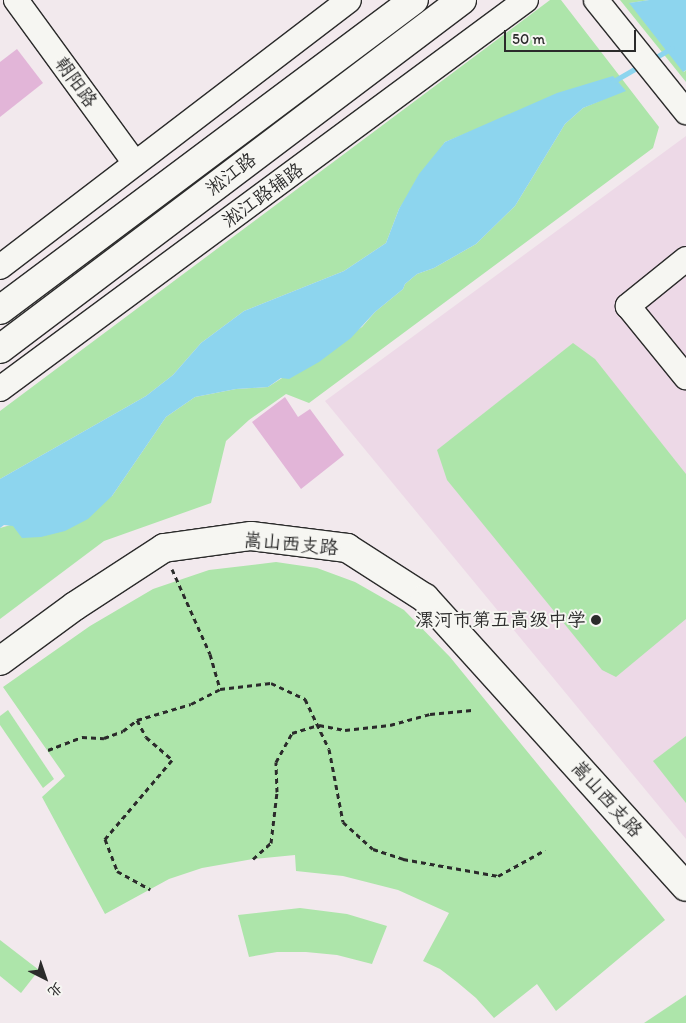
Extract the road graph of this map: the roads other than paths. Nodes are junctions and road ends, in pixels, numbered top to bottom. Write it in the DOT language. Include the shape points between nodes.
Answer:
graph roads {
  1 [pos="16,0"];
  2 [pos="349,0"];
  3 [pos="414,0"];
  4 [pos="462,0"];
  5 [pos="526,0"];
  6 [pos="596,0"];
  7 [pos="686,112"];
  8 [pos="136,163"];
  9 [pos="686,259"];
  10 [pos="0,267"];
  11 [pos="0,310"];
  12 [pos="0,349"];
  13 [pos="686,377"];
  14 [pos="0,389"];
  15 [pos="0,661"];
  16 [pos="686,887"];
  1 -- 8 [label="street, 朝阳路"];
  2 -- 8 [label="street"];
  3 -- 11 [label="main road, 淞江路"];
  4 -- 12 [label="main road, 淞江路"];
  5 -- 14 [label="street, 淞江路辅路"];
  6 -- 7 [label="street"];
  8 -- 10 [label="street"];
  9 -- 13 [label="street" via="628,306"];
  15 -- 16 [label="main road, 嵩山西支路" via="75,606 164,548 251,536 347,548 426,598"];
}
